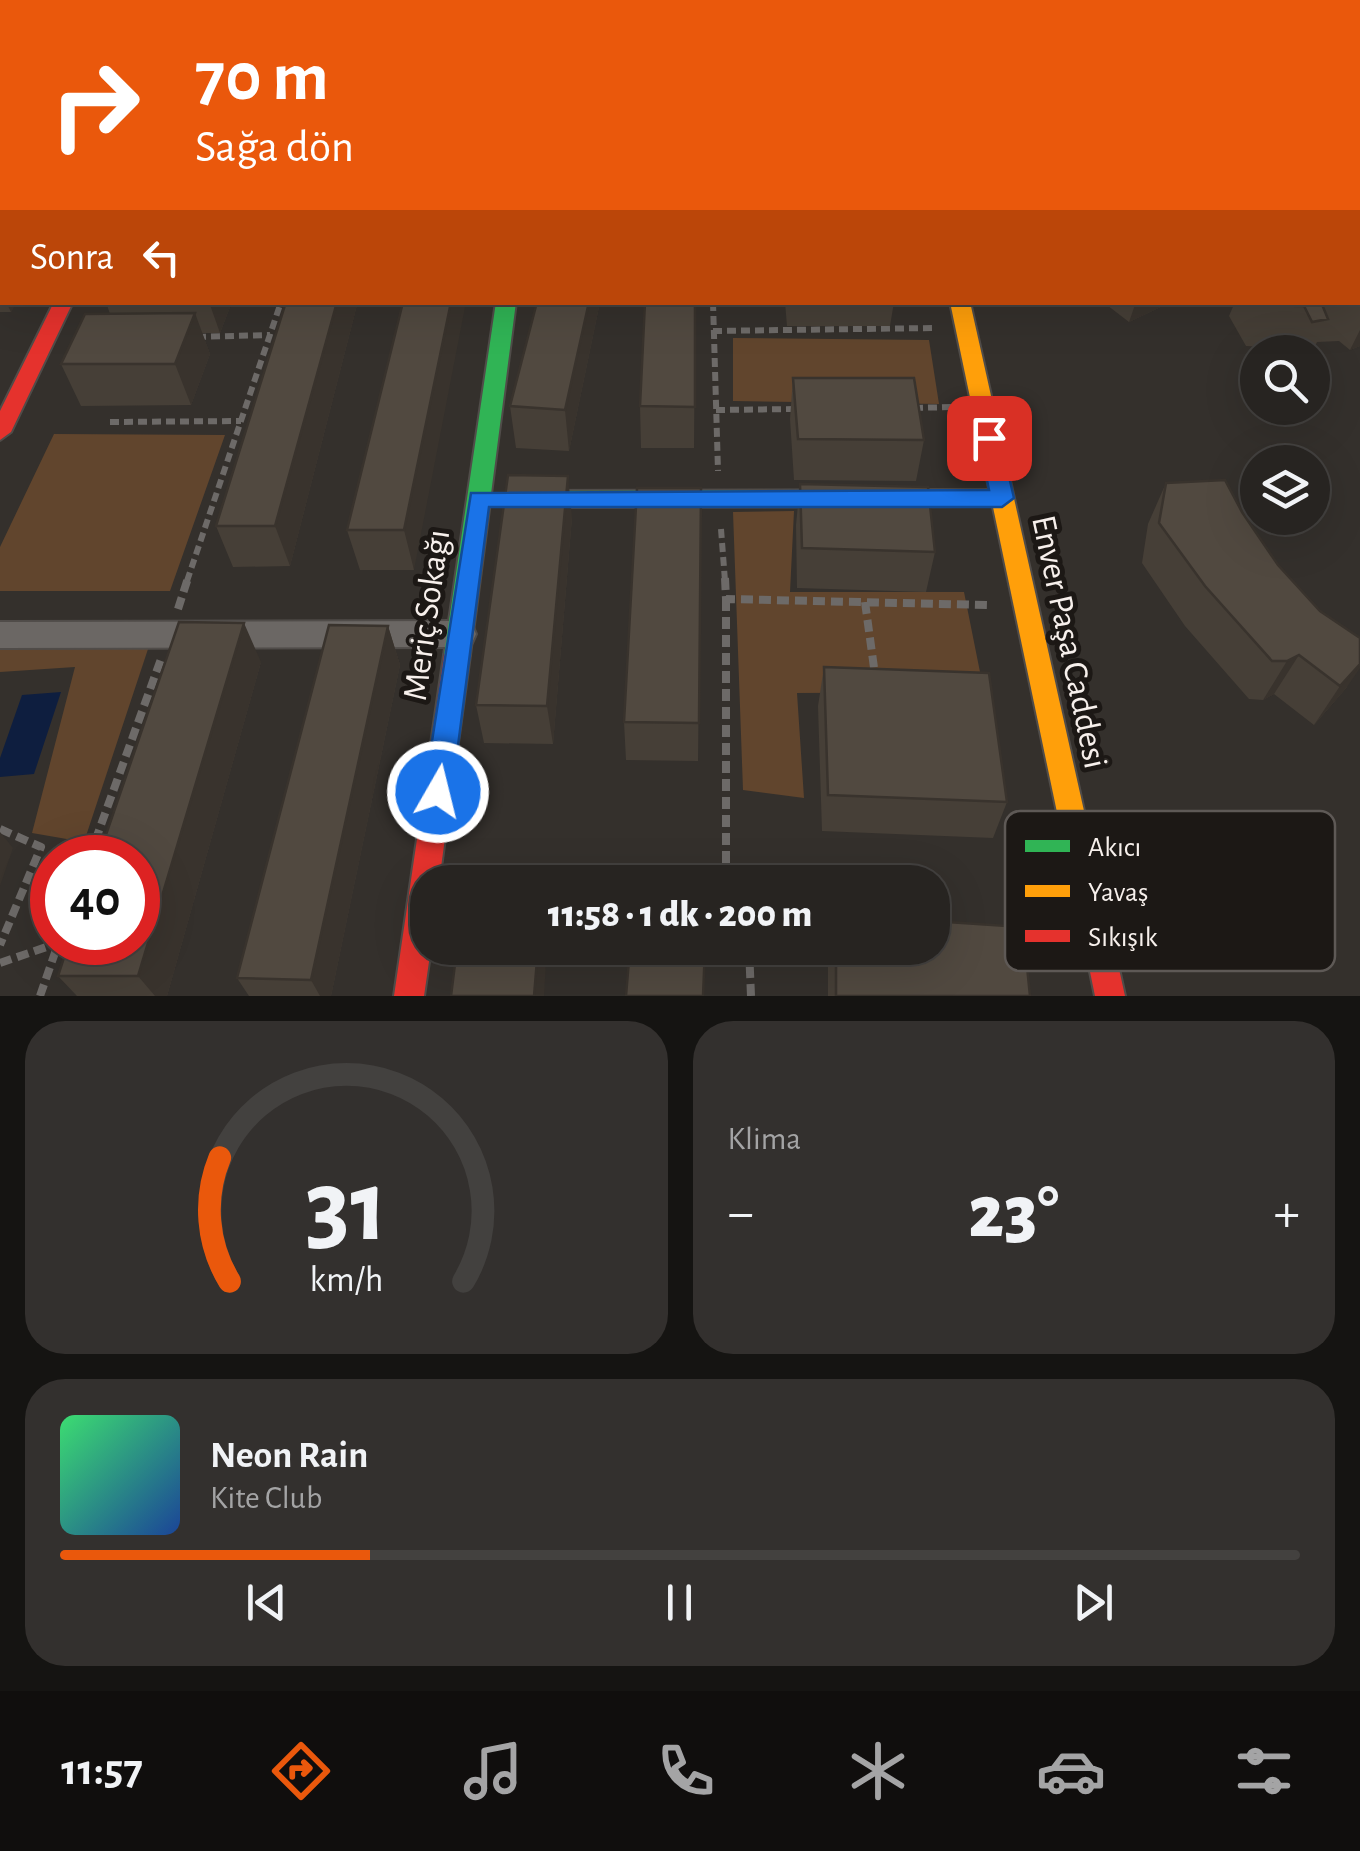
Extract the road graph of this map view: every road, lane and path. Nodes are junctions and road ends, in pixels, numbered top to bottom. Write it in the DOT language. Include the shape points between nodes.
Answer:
graph roads {
  1 [pos="63,305"];
  2 [pos="280,305"];
  3 [pos="506,305"];
  4 [pos="713,305"];
  5 [pos="961,305"];
  6 [pos="965,327"];
  7 [pos="713,331"];
  8 [pos="270,335"];
  9 [pos="182,338"];
  10 [pos="982,407"];
  11 [pos="906,408"];
  12 [pos="811,409"];
  13 [pos="716,410"];
  14 [pos="110,422"];
  15 [pos="241,422"];
  16 [pos="0,432"];
  17 [pos="720,498"];
  18 [pos="1002,498"];
  19 [pos="479,499"];
  20 [pos="726,599"];
  21 [pos="865,602"];
  22 [pos="1026,606"];
  23 [pos="169,634"];
  24 [pos="460,634"];
  25 [pos="0,635"];
  26 [pos="876,678"];
  27 [pos="1070,811"];
  28 [pos="0,830"];
  29 [pos="97,835"];
  30 [pos="726,865"];
  31 [pos="0,946"];
  32 [pos="30,953"];
  33 [pos="0,963"];
  34 [pos="51,965"];
  35 [pos="749,965"];
  36 [pos="1105,971"];
  37 [pos="40,996"];
  38 [pos="409,996"];
  39 [pos="750,996"];
  40 [pos="1110,996"];
  1 -- 16 [label="street"];
  2 -- 8 [label="path"];
  3 -- 19 [label="street, Meriç Sokağı"];
  4 -- 7 [label="path"];
  5 -- 6 [label="street, Enver Paşa Caddesi"];
  6 -- 7 [label="path"];
  6 -- 10 [label="street, Enver Paşa Caddesi"];
  7 -- 13 [label="path"];
  8 -- 9 [label="path"];
  8 -- 15 [label="path"];
  10 -- 11 [label="path"];
  10 -- 18 [label="street, Enver Paşa Caddesi"];
  12 -- 13 [label="path"];
  13 -- 17 [label="path"];
  14 -- 15 [label="path"];
  15 -- 23 [label="path"];
  17 -- 18 [label="street"];
  17 -- 19 [label="street"];
  17 -- 20 [label="path"];
  18 -- 22 [label="street, Enver Paşa Caddesi"];
  19 -- 24 [label="street, Meriç Sokağı"];
  20 -- 21 [label="path"];
  20 -- 30 [label="path"];
  21 -- 22 [label="path"];
  21 -- 26 [label="path"];
  22 -- 27 [label="street, Enver Paşa Caddesi"];
  23 -- 24 [label="street"];
  23 -- 25 [label="street"];
  23 -- 29 [label="path"];
  24 -- 38 [label="street, Meriç Sokağı"];
  28 -- 31 [label="path" via="41,847"];
  32 -- 33 [label="path"];
  34 -- 37 [label="path"];
  35 -- 39 [label="path"];
  36 -- 40 [label="street, Enver Paşa Caddesi"];
}
